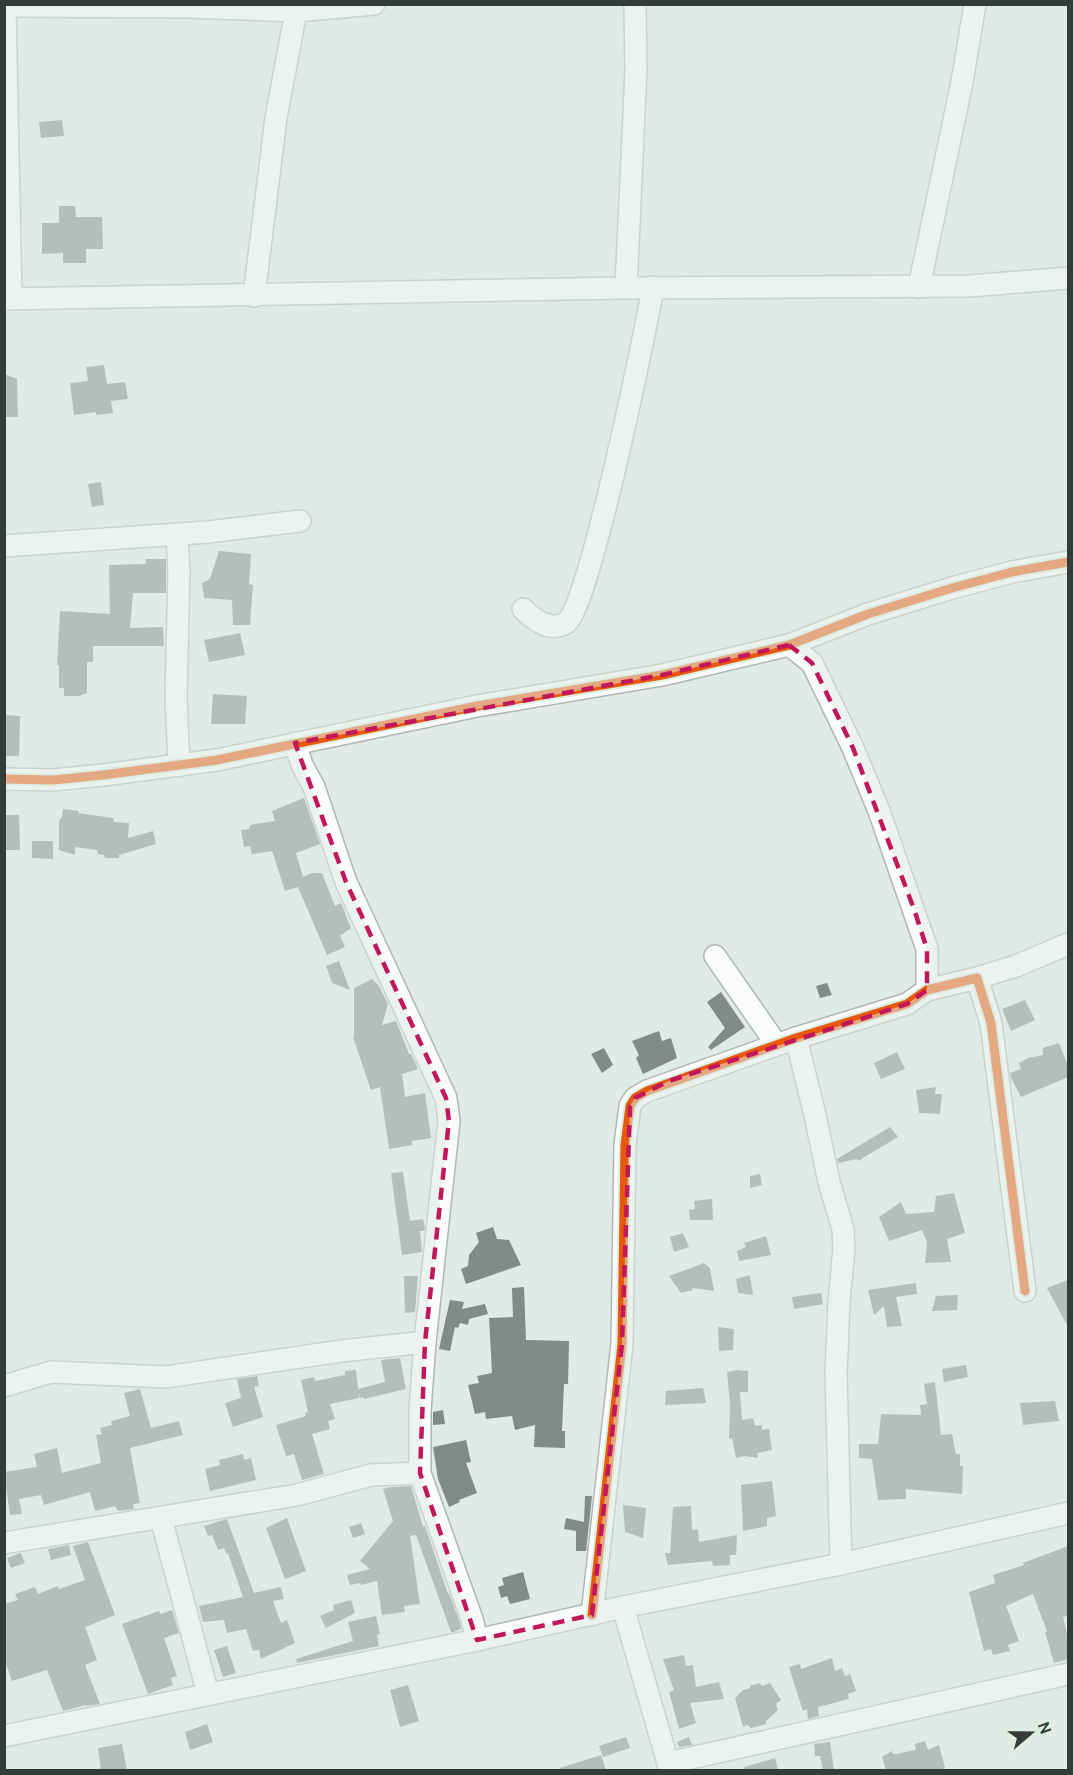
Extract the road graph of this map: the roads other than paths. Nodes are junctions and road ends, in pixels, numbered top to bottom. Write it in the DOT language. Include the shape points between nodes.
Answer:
graph roads {
  1 [pos="374,4"];
  2 [pos="635,4"];
  3 [pos="975,4"];
  4 [pos="5,6"];
  5 [pos="296,8"];
  6 [pos="1068,278"];
  7 [pos="919,286"];
  8 [pos="653,287"];
  9 [pos="626,288"];
  10 [pos="254,296"];
  11 [pos="8,299"];
  12 [pos="300,521"];
  13 [pos="177,535"];
  14 [pos="4,546"];
  15 [pos="1068,562"];
  16 [pos="523,609"];
  17 [pos="820,634"];
  18 [pos="789,645"];
  19 [pos="812,663"];
  20 [pos="295,743"];
  21 [pos="179,766"];
  22 [pos="4,779"];
  23 [pos="1068,944"];
  24 [pos="927,949"];
  25 [pos="716,956"];
  26 [pos="976,978"];
  27 [pos="951,984"];
  28 [pos="927,990"];
  29 [pos="786,1042"];
  30 [pos="1024,1291"];
  31 [pos="425,1342"];
  32 [pos="4,1386"];
  33 [pos="420,1473"];
  34 [pos="1068,1513"];
  35 [pos="161,1518"];
  36 [pos="4,1543"];
  37 [pos="841,1564"];
  38 [pos="623,1607"];
  39 [pos="592,1615"];
  40 [pos="477,1640"];
  41 [pos="1068,1674"];
  42 [pos="208,1694"];
  43 [pos="4,1736"];
  44 [pos="669,1767"];
  1 -- 5 [label="street"];
  2 -- 9 [label="street" via="636,70"];
  3 -- 7 [label="street"];
  4 -- 5 [label="street"];
  4 -- 11 [label="street"];
  5 -- 10 [label="street" via="276,118"];
  6 -- 7 [label="street"];
  7 -- 8 [label="street"];
  8 -- 9 [label="street"];
  8 -- 16 [label="street" via="606,501 573,616 566,623 548,626"];
  9 -- 10 [label="street"];
  10 -- 11 [label="street"];
  12 -- 13 [label="street"];
  13 -- 14 [label="street"];
  13 -- 21 [label="street"];
  15 -- 17 [label="street" via="952,588 868,614"];
  17 -- 18 [label="street"];
  17 -- 19 [label="street"];
  18 -- 19 [label="street"];
  18 -- 20 [label="street" via="662,675 477,706"];
  19 -- 24 [label="street" via="879,811"];
  20 -- 21 [label="street"];
  20 -- 31 [label="street" via="346,882 446,1098 449,1121"];
  21 -- 22 [label="street" via="53,780"];
  23 -- 26 [label="street"];
  24 -- 27 [label="street"];
  24 -- 28 [label="street"];
  25 -- 29 [label="street"];
  26 -- 27 [label="street"];
  26 -- 30 [label="street" via="991,1023"];
  27 -- 28 [label="street"];
  28 -- 29 [label="street" via="907,1004"];
  29 -- 37 [label="street" via="815,1114 843,1229 836,1374"];
  29 -- 39 [label="street" via="669,1081 635,1098 630,1106 625,1145 622,1344"];
  31 -- 32 [label="street" via="166,1377 51,1372"];
  31 -- 33 [label="street"];
  33 -- 35 [label="street" via="371,1475 297,1495"];
  33 -- 40 [label="street"];
  34 -- 37 [label="street"];
  35 -- 36 [label="street"];
  35 -- 42 [label="street"];
  37 -- 38 [label="street"];
  38 -- 39 [label="street"];
  38 -- 44 [label="street"];
  39 -- 40 [label="street"];
  40 -- 42 [label="street"];
  41 -- 44 [label="street"];
  42 -- 43 [label="street"];
}
